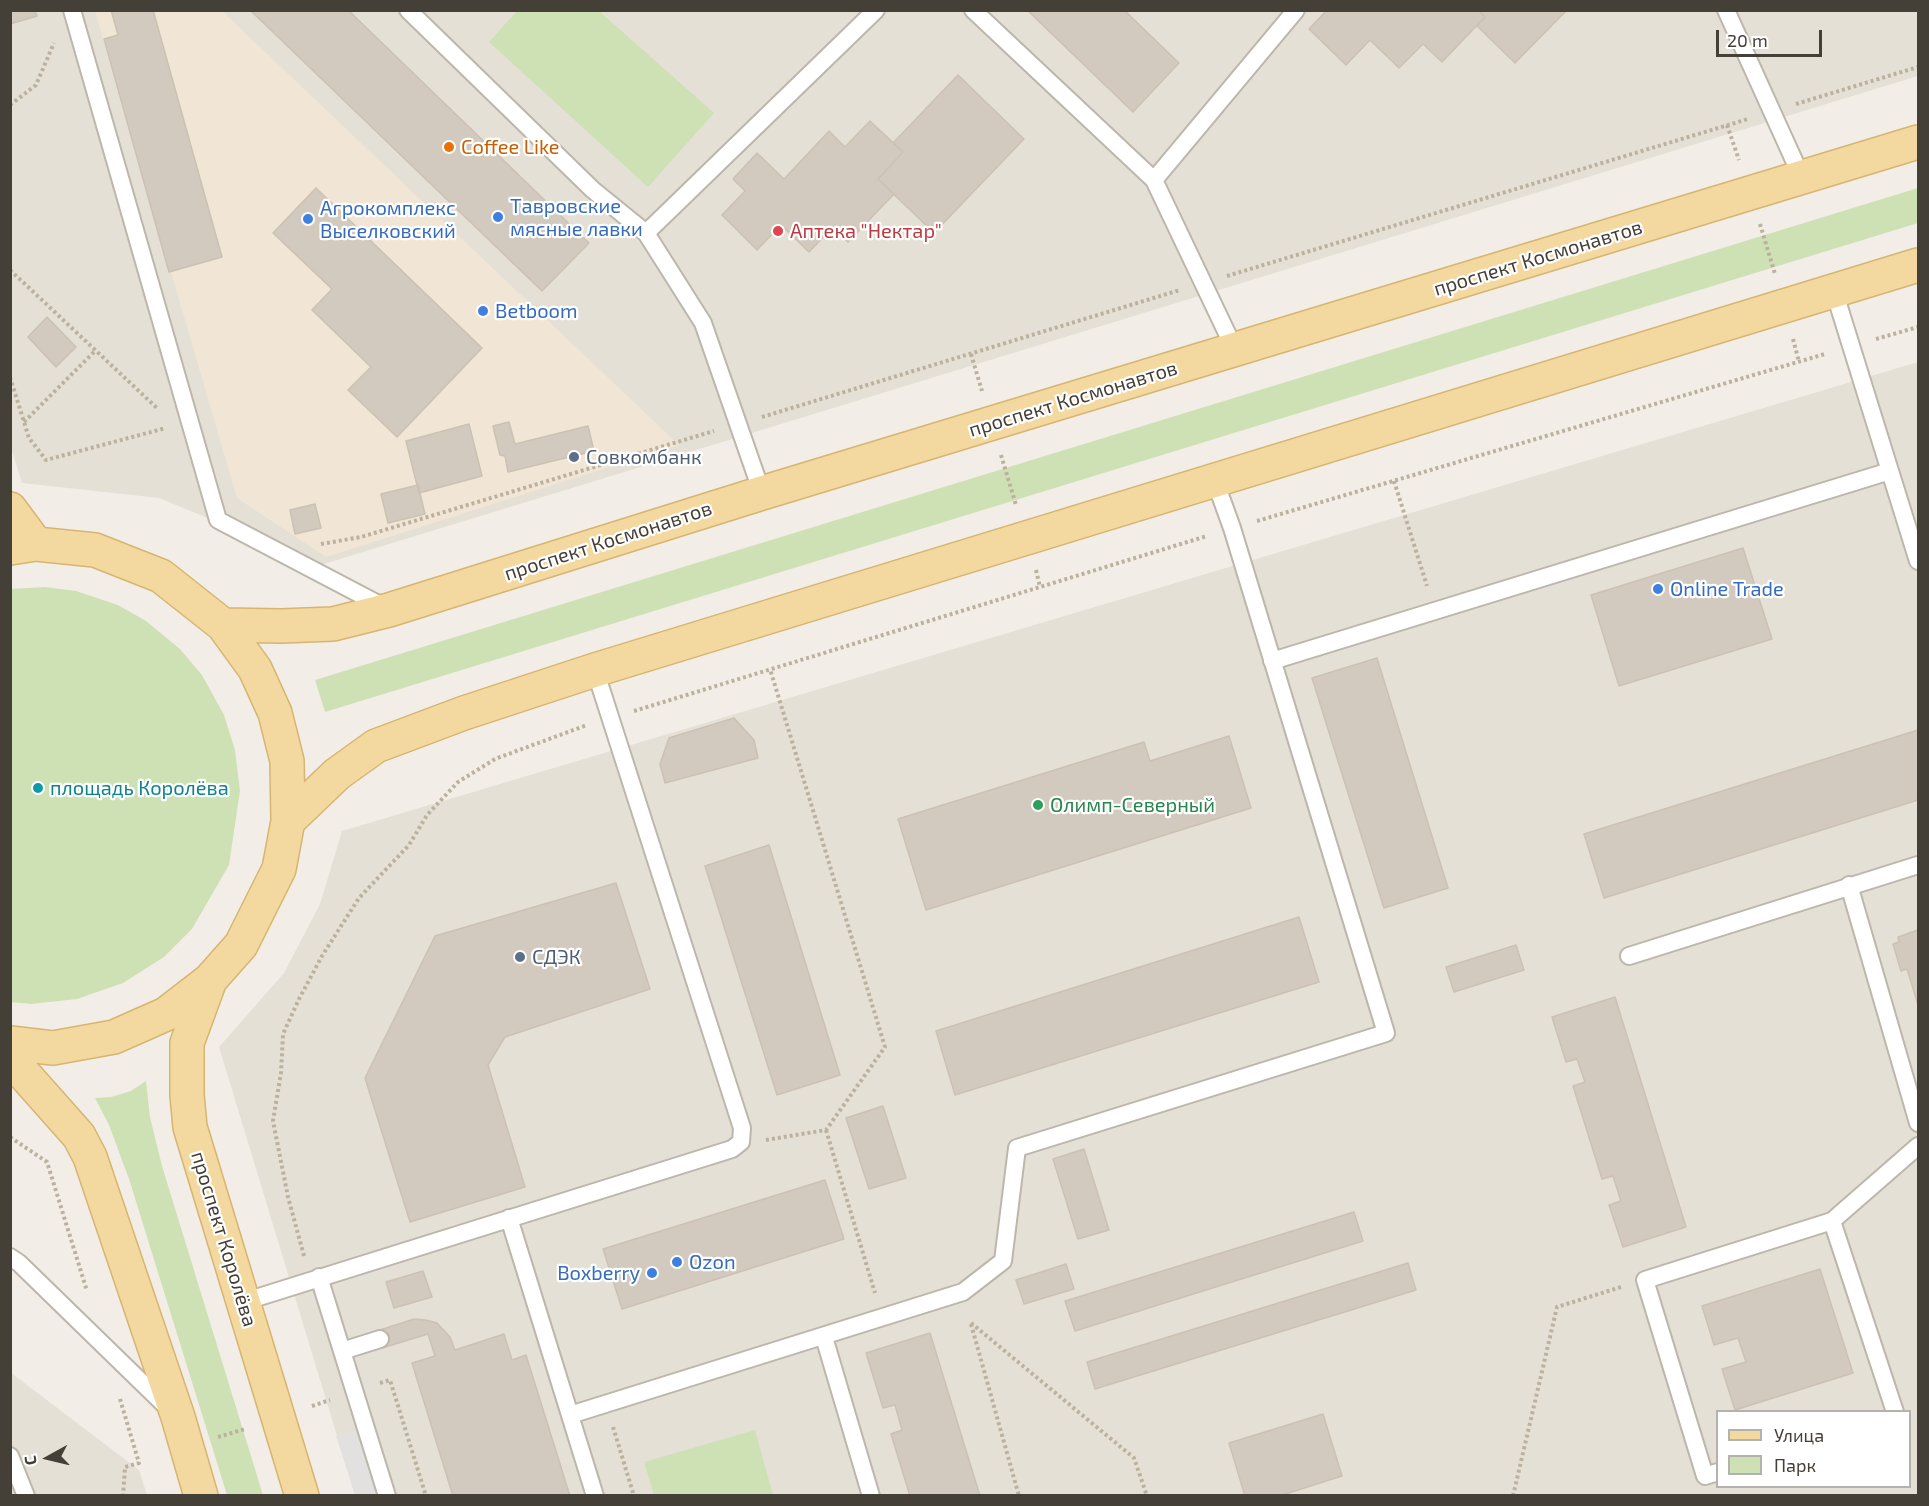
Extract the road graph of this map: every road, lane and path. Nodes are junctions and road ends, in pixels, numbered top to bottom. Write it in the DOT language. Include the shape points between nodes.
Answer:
graph roads {
  1 [pos="72,10"];
  2 [pos="408,10"];
  3 [pos="876,10"];
  4 [pos="973,10"];
  5 [pos="1296,10"];
  6 [pos="1726,10"];
  7 [pos="54,42"];
  8 [pos="1918,67"];
  9 [pos="10,105"];
  10 [pos="1771,112"];
  11 [pos="1727,125"];
  12 [pos="1918,142"];
  13 [pos="1802,177"];
  14 [pos="1154,180"];
  15 [pos="1751,193"];
  16 [pos="646,233"];
  17 [pos="1918,265"];
  18 [pos="10,270"];
  19 [pos="1202,284"];
  20 [pos="1834,291"];
  21 [pos="1785,306"];
  22 [pos="1918,327"];
  23 [pos="1851,346"];
  24 [pos="96,350"];
  25 [pos="1235,350"];
  26 [pos="1799,362"];
  27 [pos="10,377"];
  28 [pos="24,422"];
  29 [pos="992,423"];
  30 [pos="183,424"];
  31 [pos="738,424"];
  32 [pos="1890,471"];
  33 [pos="1215,481"];
  34 [pos="1394,481"];
  35 [pos="762,493"];
  36 [pos="10,509"];
  37 [pos="1232,528"];
  38 [pos="1026,539"];
  39 [pos="315,543"];
  40 [pos="23,546"];
  41 [pos="1918,561"];
  42 [pos="389,610"];
  43 [pos="1434,612"];
  44 [pos="223,626"];
  45 [pos="1272,662"];
  46 [pos="770,669"];
  47 [pos="595,670"];
  48 [pos="610,718"];
  49 [pos="288,821"];
  50 [pos="1918,865"];
  51 [pos="1849,885"];
  52 [pos="1629,956"];
  53 [pos="210,980"];
  54 [pos="10,1043"];
  55 [pos="10,1066"];
  56 [pos="1918,1123"];
  57 [pos="826,1130"];
  58 [pos="741,1142"];
  59 [pos="1918,1146"];
  60 [pos="509,1218"];
  61 [pos="1832,1221"];
  62 [pos="10,1257"];
  63 [pos="315,1279"];
  64 [pos="1645,1280"];
  65 [pos="963,1292"];
  66 [pos="243,1302"];
  67 [pos="883,1318"];
  68 [pos="971,1323"];
  69 [pos="824,1337"];
  70 [pos="380,1339"];
  71 [pos="342,1351"];
  72 [pos="354,1391"];
  73 [pos="606,1404"];
  74 [pos="1894,1410"];
  75 [pos="570,1415"];
  76 [pos="178,1417"];
  77 [pos="246,1428"];
  78 [pos="216,1438"];
  79 [pos="10,1456"];
  80 [pos="139,1463"];
  81 [pos="1716,1473"];
  82 [pos="26,1496"];
  83 [pos="123,1496"];
  84 [pos="201,1496"];
  85 [pos="302,1496"];
  86 [pos="387,1496"];
  87 [pos="426,1496"];
  88 [pos="595,1496"];
  89 [pos="634,1496"];
  90 [pos="871,1496"];
  91 [pos="1019,1496"];
  92 [pos="1147,1496"];
  93 [pos="1513,1496"];
  1 -- 30 [label="lane"];
  2 -- 16 [label="lane" via="593,190"];
  3 -- 16 [label="lane"];
  4 -- 14 [label="lane"];
  5 -- 14 [label="lane"];
  6 -- 10 [label="lane"];
  7 -- 9 [label="path" via="36,85"];
  8 -- 10 [label="path"];
  10 -- 11 [label="path"];
  10 -- 13 [label="lane"];
  11 -- 15 [label="path"];
  11 -- 19 [label="path"];
  12 -- 13 [label="main road, проспект Космонавтов"];
  13 -- 15 [label="main road, проспект Космонавтов"];
  14 -- 19 [label="lane"];
  15 -- 21 [label="path"];
  15 -- 25 [label="main road, проспект Космонавтов"];
  16 -- 31 [label="lane" via="703,323"];
  17 -- 20 [label="main road"];
  18 -- 24 [label="path"];
  19 -- 25 [label="lane"];
  19 -- 31 [label="path"];
  20 -- 21 [label="main road"];
  20 -- 23 [label="lane"];
  21 -- 26 [label="path"];
  21 -- 33 [label="main road"];
  22 -- 23 [label="path"];
  23 -- 26 [label="path"];
  23 -- 32 [label="lane"];
  24 -- 28 [label="path"];
  24 -- 30 [label="path"];
  25 -- 29 [label="main road, проспект Космонавтов"];
  26 -- 34 [label="path"];
  27 -- 28 [label="path"];
  28 -- 30 [label="path" via="29,438 46,460"];
  29 -- 35 [label="main road, проспект Космонавтов"];
  29 -- 38 [label="path"];
  30 -- 42 [label="lane" via="218,520"];
  31 -- 35 [label="lane"];
  31 -- 39 [label="path" via="361,537"];
  32 -- 41 [label="lane"];
  32 -- 43 [label="lane"];
  33 -- 37 [label="lane"];
  33 -- 38 [label="main road"];
  34 -- 37 [label="path"];
  34 -- 43 [label="path"];
  35 -- 42 [label="main road, проспект Космонавтов"];
  36 -- 40 [label="main road"];
  37 -- 45 [label="lane"];
  37 -- 46 [label="path"];
  38 -- 47 [label="main road"];
  40 -- 44 [label="main road" via="95,550 161,576"];
  42 -- 44 [label="main road, проспект Космонавтов" via="333,624"];
  43 -- 45 [label="lane"];
  44 -- 49 [label="main road" via="255,669 275,712 287,761"];
  45 -- 65 [label="lane" via="1386,1033 1017,1148 1003,1261"];
  46 -- 48 [label="path"];
  46 -- 57 [label="path" via="885,1047"];
  47 -- 48 [label="lane"];
  47 -- 49 [label="main road" via="376,746 337,774"];
  48 -- 58 [label="lane" via="742,1128"];
  48 -- 63 [label="path" via="495,759 458,782 427,815 409,845 359,898 299,999 283,1034 273,1121 288,1197"];
  49 -- 53 [label="main road" via="279,869 241,945"];
  50 -- 51 [label="lane"];
  51 -- 52 [label="lane"];
  51 -- 56 [label="lane"];
  53 -- 54 [label="main road" via="166,1014 114,1036 53,1048"];
  53 -- 66 [label="main road, проспект Королёва" via="187,1042 190,1127"];
  55 -- 76 [label="main road" via="24,1074 79,1136 90,1157"];
  57 -- 58 [label="path"];
  57 -- 67 [label="path"];
  58 -- 60 [label="lane" via="732,1149"];
  59 -- 61 [label="lane"];
  60 -- 63 [label="lane"];
  60 -- 75 [label="lane"];
  61 -- 64 [label="lane"];
  61 -- 74 [label="lane"];
  62 -- 76 [label="lane"];
  63 -- 66 [label="lane"];
  63 -- 71 [label="lane"];
  64 -- 81 [label="lane" via="1705,1476"];
  64 -- 93 [label="path" via="1557,1306"];
  65 -- 67 [label="lane"];
  65 -- 68 [label="path"];
  66 -- 85 [label="main road, проспект Королёва"];
  67 -- 69 [label="lane"];
  68 -- 91 [label="path"];
  68 -- 92 [label="path" via="1134,1458"];
  69 -- 73 [label="lane"];
  69 -- 90 [label="lane"];
  70 -- 71 [label="lane"];
  71 -- 72 [label="lane"];
  72 -- 86 [label="lane"];
  72 -- 87 [label="path" via="390,1380"];
  73 -- 75 [label="lane"];
  73 -- 89 [label="path"];
  75 -- 88 [label="lane"];
  76 -- 84 [label="main road"];
  77 -- 78 [label="path"];
  79 -- 82 [label="lane"];
  80 -- 83 [label="path" via="124,1467"];
}
